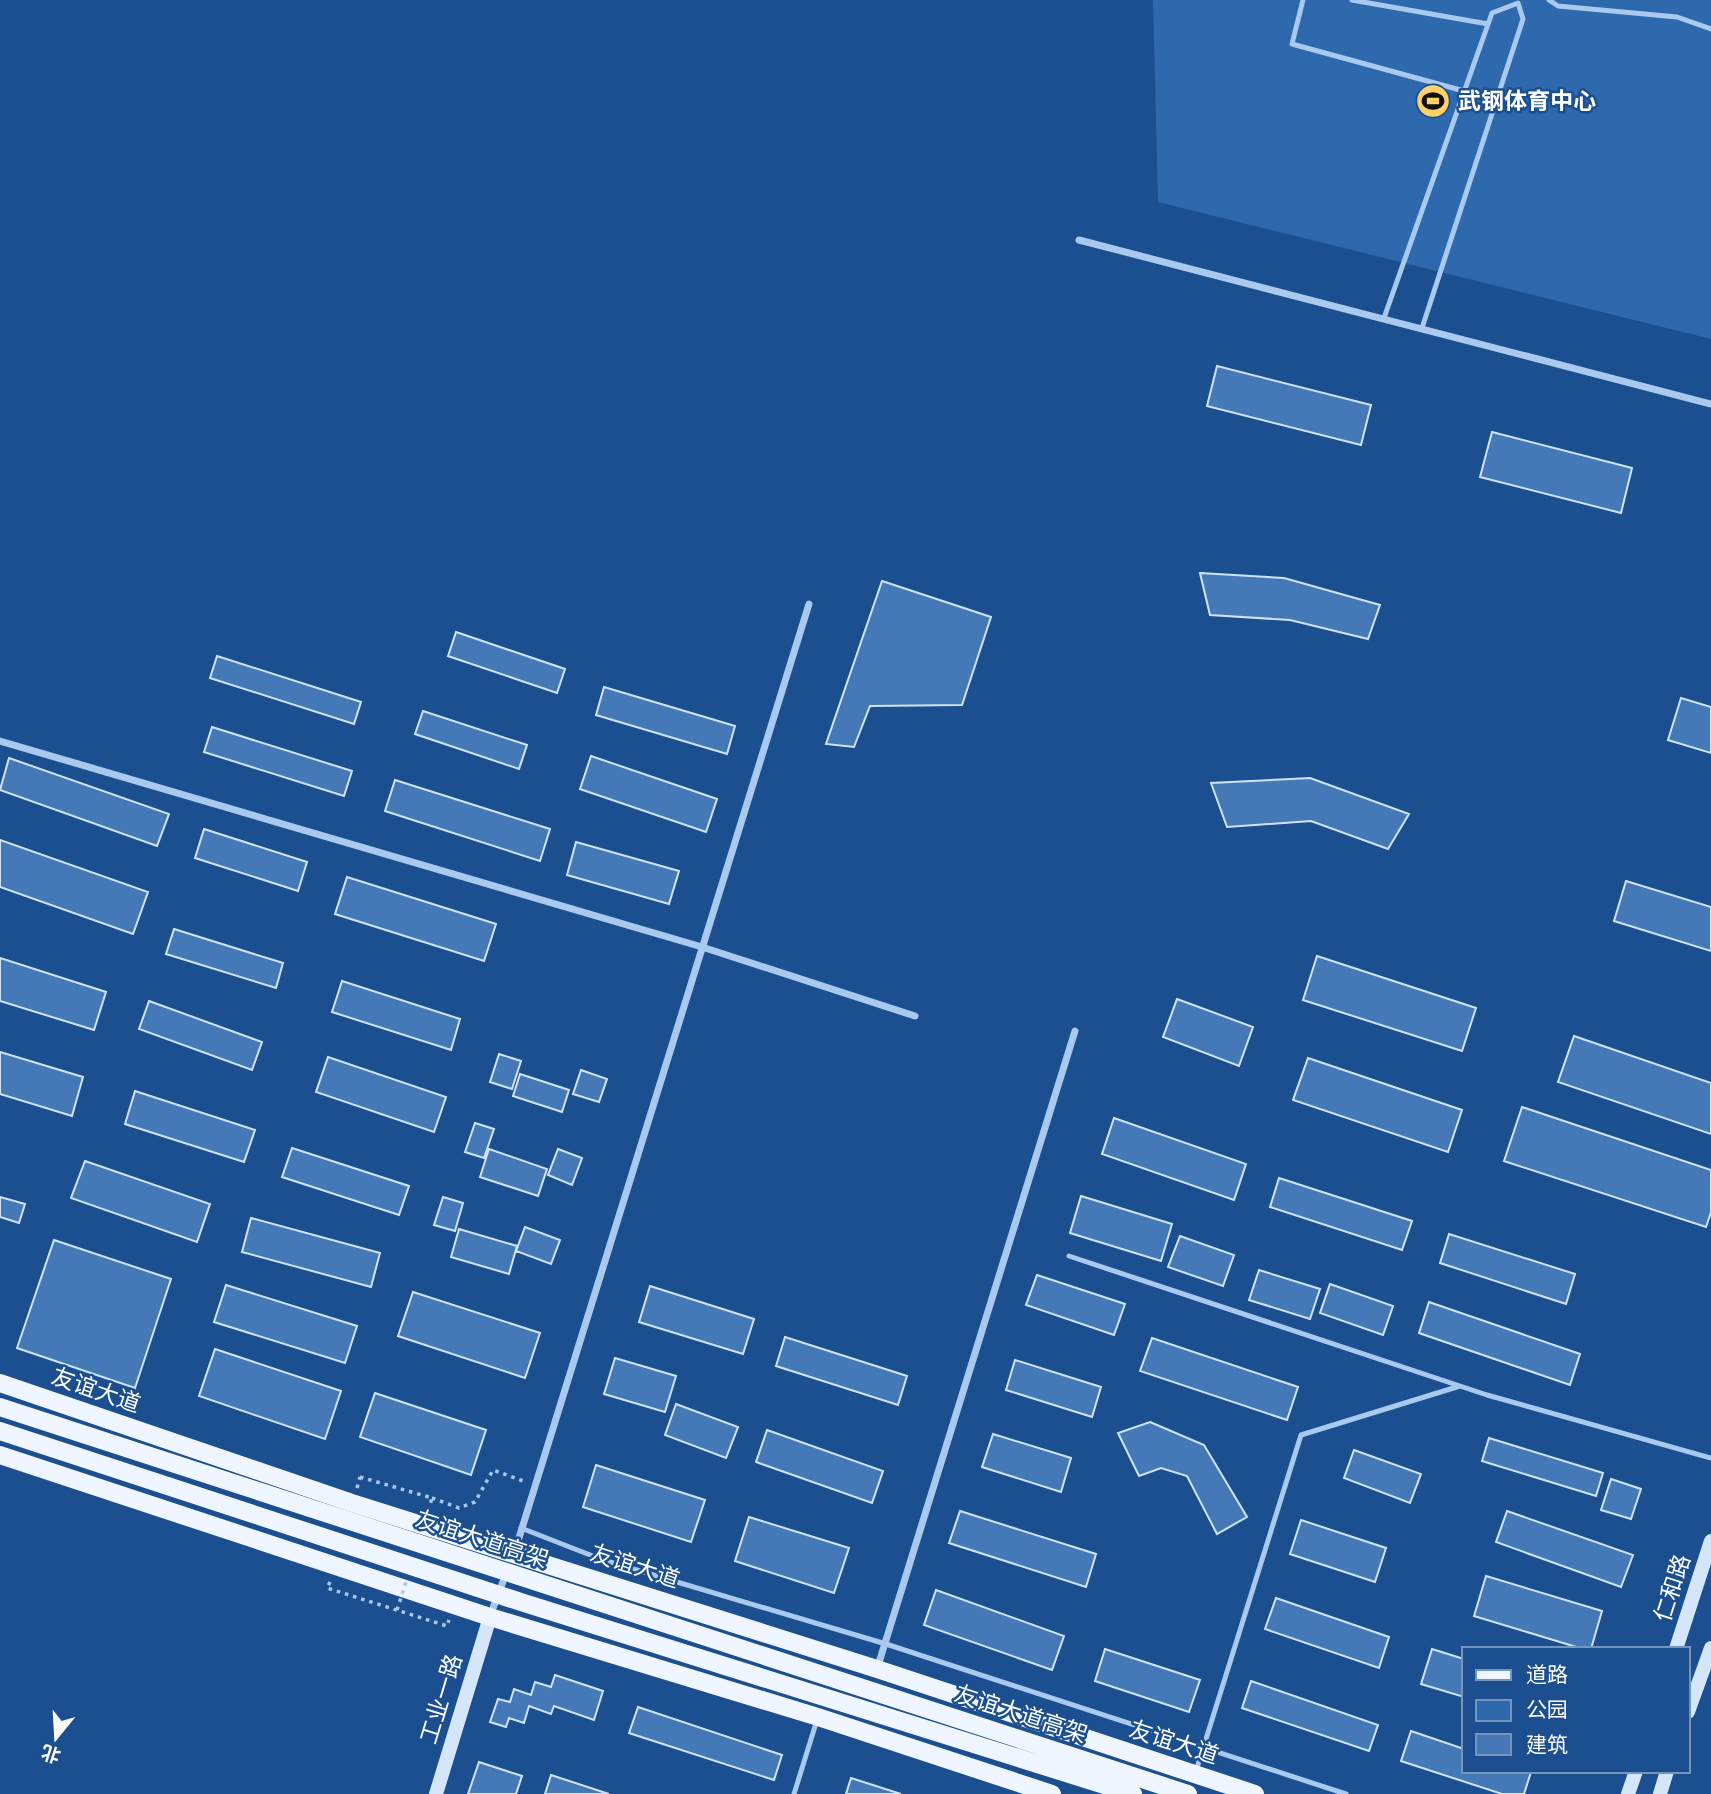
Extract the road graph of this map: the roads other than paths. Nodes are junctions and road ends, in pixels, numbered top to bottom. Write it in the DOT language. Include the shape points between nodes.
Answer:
graph roads {
  1 [pos="1303,0"];
  2 [pos="1352,0"];
  3 [pos="1549,0"];
  4 [pos="1518,1"];
  5 [pos="1488,24"];
  6 [pos="1711,29"];
  7 [pos="1464,91"];
  8 [pos="1079,240"];
  9 [pos="1384,318"];
  10 [pos="1422,328"];
  11 [pos="1711,404"];
  12 [pos="809,604"];
  13 [pos="0,741"];
  14 [pos="702,947"];
  15 [pos="915,1016"];
  16 [pos="1075,1031"];
  17 [pos="1069,1256"];
  18 [pos="0,1383"];
  19 [pos="1461,1387"];
  20 [pos="0,1408"];
  21 [pos="0,1431"];
  22 [pos="0,1455"];
  23 [pos="1711,1458"];
  24 [pos="522,1528"];
  25 [pos="1711,1541"];
  26 [pos="514,1553"];
  27 [pos="490,1617"];
  28 [pos="886,1644"];
  29 [pos="1677,1647"];
  30 [pos="1711,1648"];
  31 [pos="877,1669"];
  32 [pos="1690,1706"];
  33 [pos="818,1717"];
  34 [pos="1203,1747"];
  35 [pos="1635,1773"];
  36 [pos="1666,1773"];
  37 [pos="1195,1774"];
  38 [pos="436,1794"];
  39 [pos="794,1794"];
  40 [pos="1052,1794"];
  41 [pos="1133,1794"];
  42 [pos="1188,1794"];
  43 [pos="1255,1794"];
  44 [pos="1346,1794"];
  45 [pos="1628,1794"];
  46 [pos="1660,1794"];
  1 -- 7 [label="lane" via="1292,44"];
  2 -- 5 [label="lane"];
  3 -- 6 [label="lane" via="1558,6 1676,17"];
  4 -- 5 [label="lane" via="1492,13"];
  4 -- 10 [label="lane" via="1524,19"];
  5 -- 7 [label="lane"];
  7 -- 9 [label="lane"];
  8 -- 9 [label="street"];
  9 -- 10 [label="street"];
  10 -- 11 [label="street"];
  12 -- 14 [label="street"];
  13 -- 14 [label="street"];
  14 -- 15 [label="street"];
  14 -- 24 [label="street"];
  16 -- 28 [label="street"];
  17 -- 19 [label="lane"];
  18 -- 26 [label="main road, 友谊大道"];
  19 -- 23 [label="lane"];
  19 -- 34 [label="lane" via="1301,1435"];
  20 -- 42 [label="main road, 友谊大道高架, bridge"];
  21 -- 41 [label="main road, 友谊大道高架, bridge" via="524,1603"];
  22 -- 27 [label="main road"];
  24 -- 26 [label="street"];
  24 -- 28 [label="lane" via="603,1560"];
  25 -- 29 [label="main road, 仁和路"];
  26 -- 27 [label="street"];
  26 -- 31 [label="main road, 友谊大道"];
  27 -- 33 [label="main road"];
  27 -- 38 [label="main road, 工业一路"];
  28 -- 31 [label="street"];
  28 -- 34 [label="lane"];
  30 -- 32 [label="main road"];
  31 -- 37 [label="main road, 友谊大道"];
  33 -- 39 [label="lane"];
  33 -- 40 [label="main road"];
  34 -- 37 [label="lane"];
  34 -- 44 [label="lane"];
  35 -- 45 [label="main road"];
  36 -- 46 [label="main road"];
  37 -- 43 [label="main road, 友谊大道"];
}
